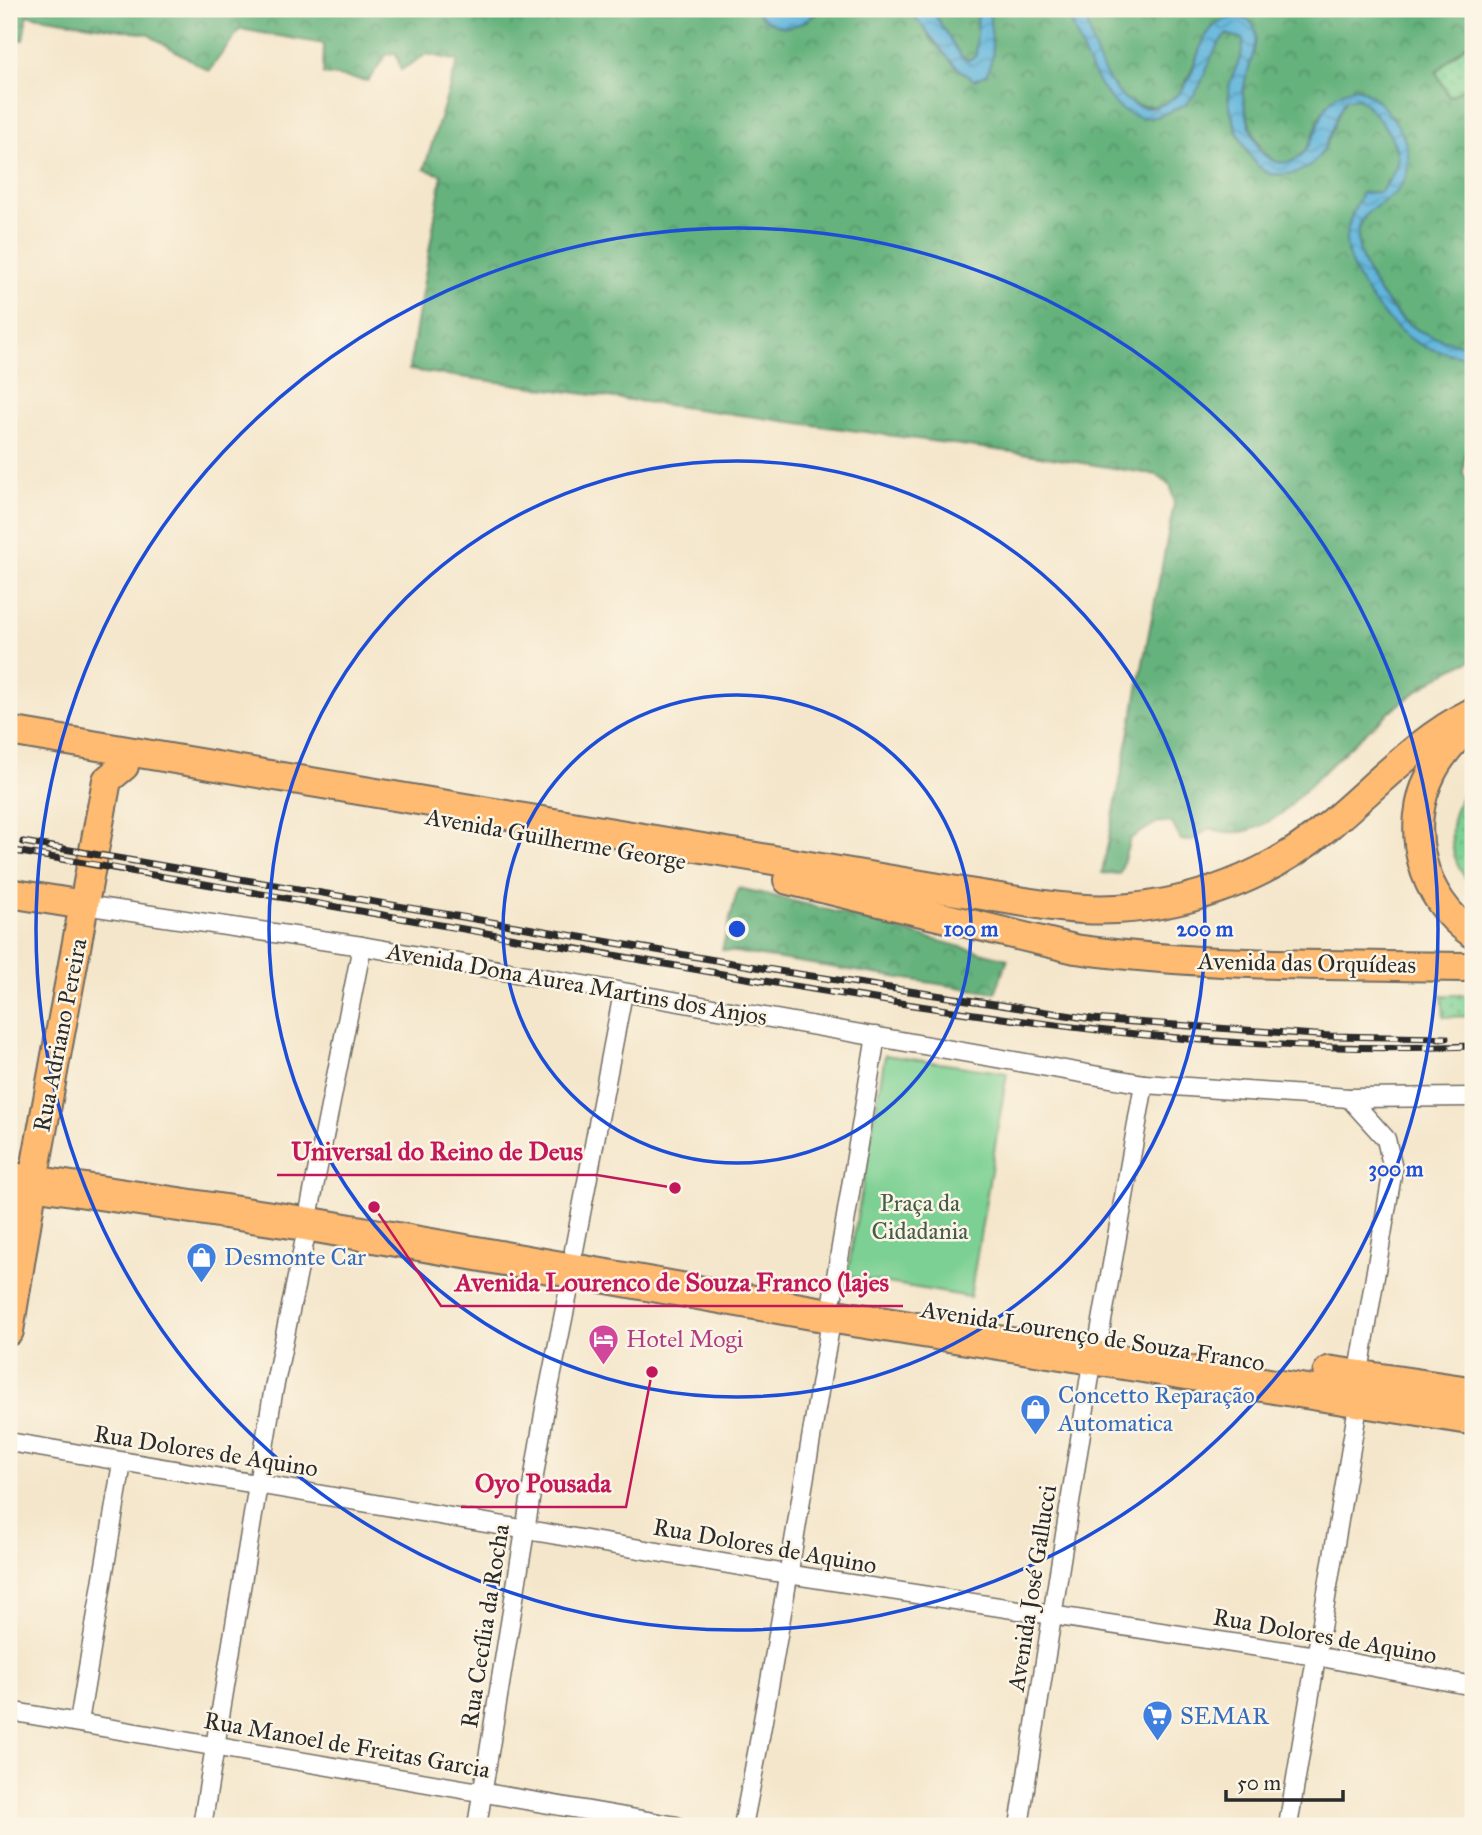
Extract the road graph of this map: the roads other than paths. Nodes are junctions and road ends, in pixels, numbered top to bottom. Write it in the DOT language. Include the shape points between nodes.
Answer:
graph roads {
  1 [pos="1473,712"];
  2 [pos="1473,721"];
  3 [pos="9,731"];
  4 [pos="9,746"];
  5 [pos="108,769"];
  6 [pos="9,893"];
  7 [pos="84,905"];
  8 [pos="1473,934"];
  9 [pos="362,946"];
  10 [pos="1099,953"];
  11 [pos="1473,967"];
  12 [pos="623,993"];
  13 [pos="876,1036"];
  14 [pos="1144,1084"];
  15 [pos="1473,1097"];
  16 [pos="1349,1098"];
  17 [pos="22,1171"];
  18 [pos="309,1215"];
  19 [pos="574,1259"];
  20 [pos="833,1305"];
  21 [pos="9,1331"];
  22 [pos="1096,1347"];
  23 [pos="1359,1389"];
  24 [pos="1473,1394"];
  25 [pos="1473,1418"];
  26 [pos="9,1442"];
  27 [pos="122,1463"];
  28 [pos="258,1485"];
  29 [pos="526,1530"];
  30 [pos="786,1574"];
  31 [pos="1051,1618"];
  32 [pos="1316,1656"];
  33 [pos="1473,1686"];
  34 [pos="9,1711"];
  35 [pos="79,1722"];
  36 [pos="215,1747"];
  37 [pos="482,1793"];
  38 [pos="202,1826"];
  39 [pos="477,1826"];
  40 [pos="677,1826"];
  41 [pos="743,1826"];
  42 [pos="1019,1826"];
  43 [pos="1288,1826"];
  1 -- 3 [label="main road, Avenida Guilherme George" via="1430,739 1304,846 1265,870 1177,899 1099,909 902,882"];
  2 -- 8 [label="main road" via="1431,773 1421,801 1418,830 1421,859 1431,887 1448,912"];
  4 -- 5 [label="main road, Avenida Guilherme George"];
  5 -- 7 [label="main road, Rua Adriano Pereira"];
  5 -- 10 [label="main road, Avenida Guilherme George" via="802,883"];
  6 -- 7 [label="main road, Avenida Dona Aurea Martins dos Anjos"];
  7 -- 9 [label="street, Avenida Dona Aurea Martins dos Anjos"];
  7 -- 17 [label="main road, Rua Adriano Pereira"];
  9 -- 12 [label="street, Avenida Dona Aurea Martins dos Anjos"];
  9 -- 18 [label="street"];
  10 -- 11 [label="main road, Avenida das Orquídeas" via="1241,964"];
  12 -- 13 [label="street, Avenida Dona Aurea Martins dos Anjos"];
  12 -- 19 [label="street, Rua Cecília da Rocha"];
  13 -- 14 [label="street, Avenida Dona Aurea Martins dos Anjos"];
  13 -- 20 [label="street"];
  14 -- 16 [label="street, Avenida Dona Aurea Martins dos Anjos"];
  14 -- 22 [label="street, Avenida José Gallucci"];
  15 -- 16 [label="street, Avenida Dona Aurea Martins dos Anjos"];
  16 -- 23 [label="street" via="1386,1139 1393,1170"];
  17 -- 18 [label="highway, Avenida Lourenço de Souza Franco"];
  17 -- 21 [label="main road, Rua Adriano Pereira"];
  18 -- 19 [label="highway, Avenida Lourenço de Souza Franco"];
  18 -- 28 [label="street"];
  19 -- 20 [label="highway, Avenida Lourenço de Souza Franco"];
  19 -- 29 [label="street, Rua Cecília da Rocha"];
  20 -- 22 [label="highway, Avenida Lourenço de Souza Franco"];
  20 -- 30 [label="street"];
  22 -- 23 [label="highway, Avenida Lourenço de Souza Franco"];
  22 -- 31 [label="street, Avenida José Gallucci"];
  23 -- 24 [label="highway, Avenida Lourenço de Souza Franco"];
  23 -- 25 [label="highway, Avenida Lourenço de Souza Franco"];
  23 -- 32 [label="street"];
  26 -- 27 [label="street, Rua Dolores de Aquino"];
  27 -- 28 [label="street, Rua Dolores de Aquino"];
  27 -- 35 [label="street"];
  28 -- 29 [label="street, Rua Dolores de Aquino"];
  28 -- 36 [label="street"];
  29 -- 30 [label="street, Rua Dolores de Aquino"];
  29 -- 37 [label="street, Rua Cecília da Rocha"];
  30 -- 31 [label="street, Rua Dolores de Aquino"];
  30 -- 41 [label="street" via="770,1693"];
  31 -- 32 [label="street, Rua Dolores de Aquino"];
  31 -- 42 [label="street, Avenida José Gallucci"];
  32 -- 33 [label="street, Rua Dolores de Aquino"];
  32 -- 43 [label="street"];
  34 -- 35 [label="street, Rua Manoel de Freitas Garcia"];
  35 -- 36 [label="street, Rua Manoel de Freitas Garcia"];
  36 -- 37 [label="street, Rua Manoel de Freitas Garcia"];
  36 -- 38 [label="street"];
  37 -- 39 [label="street, Rua Cecília da Rocha"];
  37 -- 40 [label="street, Rua Manoel de Freitas Garcia"];
}
